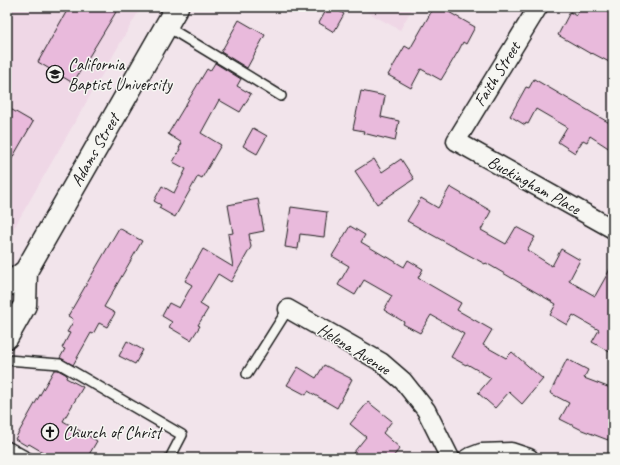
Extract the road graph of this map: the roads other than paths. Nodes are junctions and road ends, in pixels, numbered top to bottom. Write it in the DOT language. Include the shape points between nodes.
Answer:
graph roads {
  1 [pos="177,7"];
  2 [pos="538,7"];
  3 [pos="166,26"];
  4 [pos="281,96"];
  5 [pos="456,141"];
  6 [pos="613,229"];
  7 [pos="26,271"];
  8 [pos="7,285"];
  9 [pos="288,309"];
  10 [pos="7,337"];
  11 [pos="7,360"];
  12 [pos="247,374"];
  13 [pos="7,446"];
  14 [pos="29,458"];
  15 [pos="170,458"];
  16 [pos="450,458"];
  17 [pos="468,458"];
  18 [pos="529,458"];
  1 -- 3 [label="main road, Adams Street"];
  2 -- 5 [label="street, Faith Street"];
  3 -- 4 [label="lane"];
  3 -- 7 [label="main road, Adams Street"];
  5 -- 6 [label="street, Buckingham Place"];
  7 -- 8 [label="main road, Adams Street"];
  7 -- 10 [label="main road, Adams Street" via="25,305"];
  9 -- 12 [label="lane"];
  9 -- 16 [label="street, Helena Avenue" via="381,362 403,381 426,410"];
  11 -- 15 [label="lane" via="60,364 182,435"];
  13 -- 14 [label="lane"];
  17 -- 18 [label="street" via="481,453 511,452"];
}
